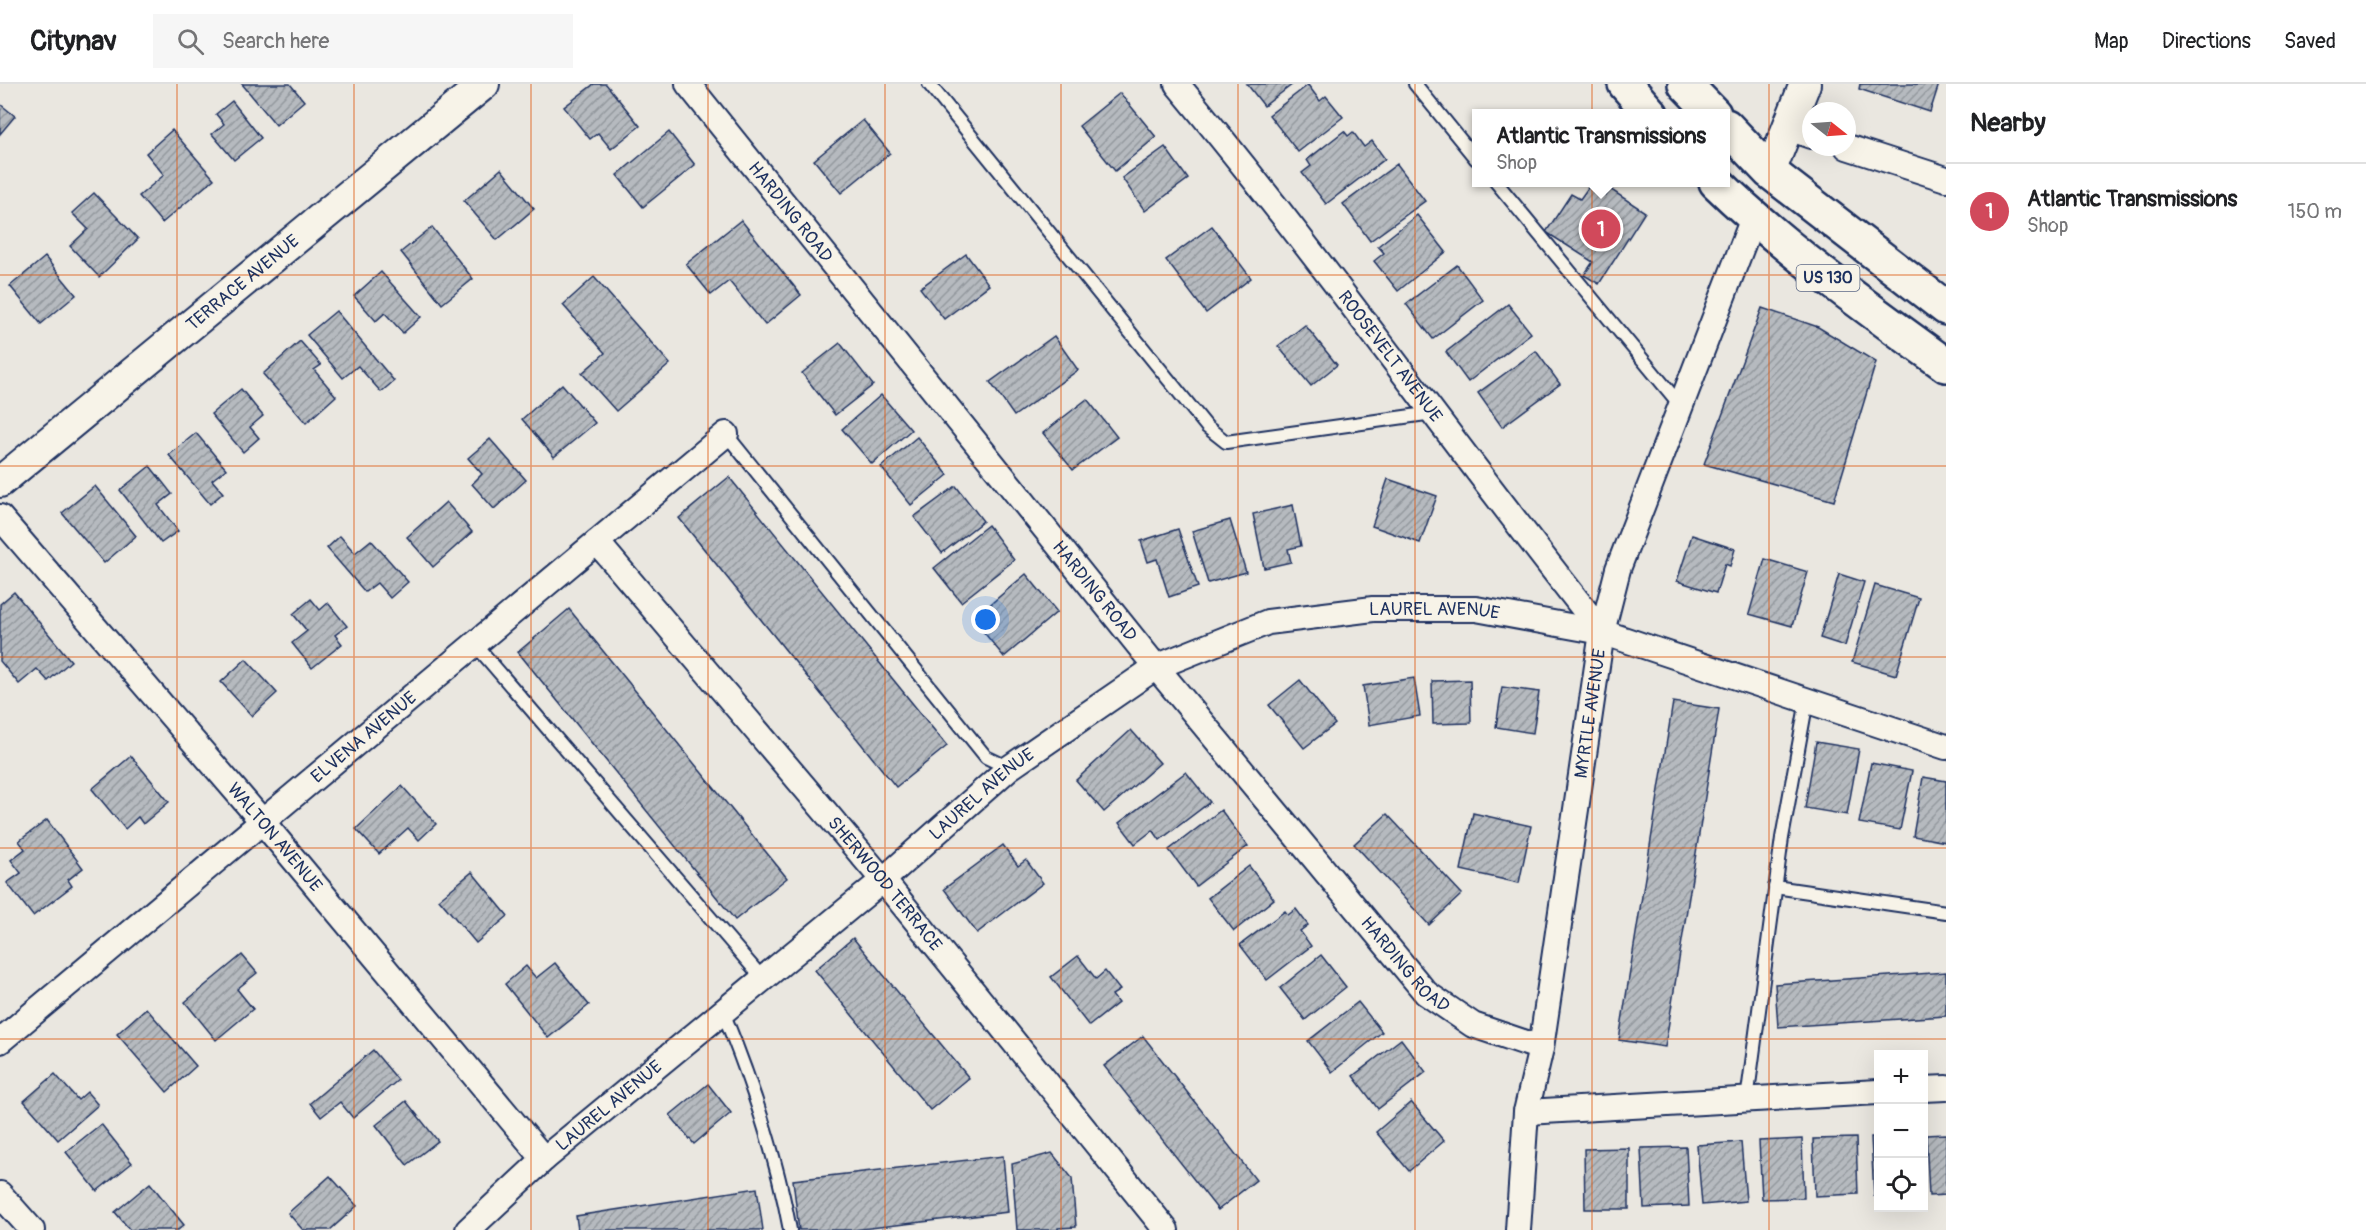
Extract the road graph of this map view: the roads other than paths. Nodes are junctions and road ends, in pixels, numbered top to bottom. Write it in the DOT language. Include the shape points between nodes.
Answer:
graph roads {
  1 [pos="484,84"];
  2 [pos="688,84"];
  3 [pos="929,84"];
  4 [pos="1177,84"];
  5 [pos="1415,84"];
  6 [pos="1625,84"];
  7 [pos="1685,84"];
  8 [pos="1805,84"];
  9 [pos="1647,109"];
  10 [pos="1709,109"];
  11 [pos="1730,131"];
  12 [pos="1799,132"];
  13 [pos="1856,150"];
  14 [pos="1472,154"];
  15 [pos="1770,172"];
  16 [pos="1946,178"];
  17 [pos="1499,187"];
  18 [pos="1720,187"];
  19 [pos="1753,218"];
  20 [pos="1946,308"];
  21 [pos="1946,365"];
  22 [pos="1681,406"];
  23 [pos="1433,413"];
  24 [pos="726,434"];
  25 [pos="0,483"];
  26 [pos="0,517"];
  27 [pos="597,542"];
  28 [pos="1602,632"];
  29 [pos="474,643"];
  30 [pos="1156,667"];
  31 [pos="1807,700"];
  32 [pos="1946,747"];
  33 [pos="1009,768"];
  34 [pos="261,820"];
  35 [pos="883,880"];
  36 [pos="1775,887"];
  37 [pos="1946,912"];
  38 [pos="763,979"];
  39 [pos="723,1012"];
  40 [pos="0,1041"];
  41 [pos="1541,1048"];
  42 [pos="1946,1088"];
  43 [pos="1928,1089"];
  44 [pos="1874,1092"];
  45 [pos="1747,1100"];
  46 [pos="1526,1112"];
  47 [pos="544,1159"];
  48 [pos="0,1194"];
  49 [pos="32,1230"];
  50 [pos="468,1230"];
  51 [pos="790,1230"];
  52 [pos="1166,1230"];
  53 [pos="1518,1230"];
  1 -- 25 [label="street, TERRACE AVENUE"];
  2 -- 30 [label="street, HARDING ROAD"];
  3 -- 23 [label="lane" via="1207,427 1226,442"];
  4 -- 23 [label="street, ROOSEVELT AVENUE" via="1253,175"];
  5 -- 14 [label="lane"];
  6 -- 9 [label="highway"];
  7 -- 10 [label="highway"];
  8 -- 12 [label="street"];
  11 -- 15 [label="highway, US 130"];
  12 -- 15 [label="street"];
  13 -- 16 [label="street"];
  15 -- 20 [label="highway, US 130"];
  17 -- 22 [label="lane"];
  18 -- 19 [label="highway, US 130"];
  19 -- 21 [label="highway, US 130"];
  19 -- 22 [label="street, MYRTLE AVENUE"];
  22 -- 28 [label="street, MYRTLE AVENUE" via="1618,569"];
  23 -- 28 [label="street, ROOSEVELT AVENUE"];
  24 -- 27 [label="street, ELVENA AVENUE"];
  24 -- 33 [label="lane" via="986,758"];
  26 -- 34 [label="street, WALTON AVENUE"];
  27 -- 29 [label="street, ELVENA AVENUE"];
  27 -- 35 [label="street, SHERWOOD TERRACE"];
  28 -- 30 [label="street, LAUREL AVENUE" via="1476,609 1373,609 1268,622"];
  28 -- 31 [label="street, LAUREL AVENUE"];
  28 -- 41 [label="street, MYRTLE AVENUE"];
  29 -- 34 [label="street, ELVENA AVENUE"];
  29 -- 38 [label="lane"];
  30 -- 33 [label="street, LAUREL AVENUE"];
  30 -- 41 [label="street, HARDING ROAD" via="1426,993 1473,1025"];
  31 -- 32 [label="street, LAUREL AVENUE"];
  31 -- 36 [label="lane"];
  33 -- 35 [label="street, LAUREL AVENUE"];
  34 -- 40 [label="street, ELVENA AVENUE"];
  34 -- 47 [label="street, WALTON AVENUE"];
  35 -- 38 [label="street, LAUREL AVENUE"];
  35 -- 52 [label="street, SHERWOOD TERRACE"];
  36 -- 37 [label="lane"];
  36 -- 45 [label="lane"];
  38 -- 39 [label="street, LAUREL AVENUE"];
  39 -- 47 [label="street, LAUREL AVENUE"];
  39 -- 51 [label="lane" via="748,1073 780,1175"];
  41 -- 46 [label="street, MYRTLE AVENUE"];
  42 -- 43 [label="street"];
  44 -- 45 [label="street"];
  45 -- 46 [label="street"];
  46 -- 53 [label="street, MYRTLE AVENUE"];
  47 -- 50 [label="street, LAUREL AVENUE"];
  48 -- 49 [label="street"];
}
